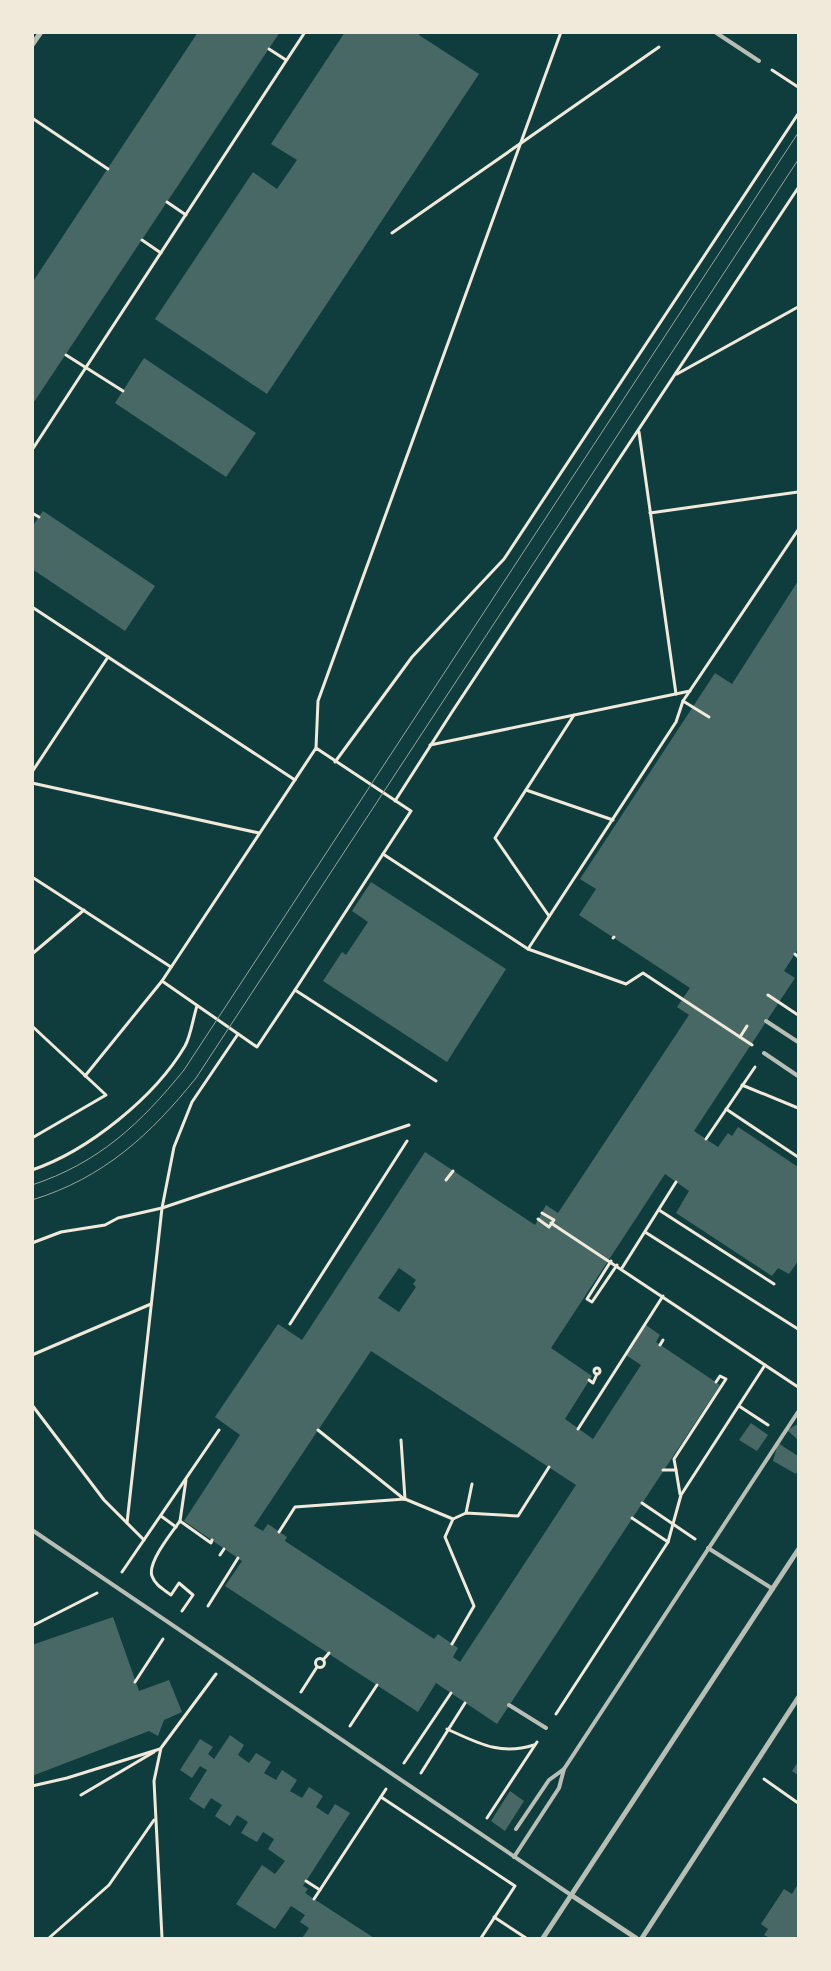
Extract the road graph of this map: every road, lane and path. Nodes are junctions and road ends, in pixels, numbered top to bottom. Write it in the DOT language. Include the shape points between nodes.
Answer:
graph roads {
  1 [pos="41,32"];
  2 [pos="304,32"];
  3 [pos="560,32"];
  4 [pos="715,32"];
  5 [pos="32,45"];
  6 [pos="659,47"];
  7 [pos="269,49"];
  8 [pos="286,60"];
  9 [pos="759,61"];
  10 [pos="798,87"];
  11 [pos="798,114"];
  12 [pos="32,118"];
  13 [pos="520,143"];
  14 [pos="108,169"];
  15 [pos="798,188"];
  16 [pos="167,202"];
  17 [pos="186,215"];
  18 [pos="392,233"];
  19 [pos="142,240"];
  20 [pos="161,253"];
  21 [pos="798,307"];
  22 [pos="66,355"];
  23 [pos="86,368"];
  24 [pos="676,374"];
  25 [pos="123,391"];
  26 [pos="639,431"];
  27 [pos="32,450"];
  28 [pos="798,492"];
  29 [pos="32,513"];
  30 [pos="650,513"];
  31 [pos="39,517"];
  32 [pos="798,530"];
  33 [pos="32,608"];
  34 [pos="108,657"];
  35 [pos="690,691"];
  36 [pos="676,694"];
  37 [pos="683,701"];
  38 [pos="574,715"];
  39 [pos="709,718"];
  40 [pos="430,745"];
  41 [pos="316,748"];
  42 [pos="335,762"];
  43 [pos="32,772"];
  44 [pos="295,780"];
  45 [pos="32,783"];
  46 [pos="526,790"];
  47 [pos="395,801"];
  48 [pos="613,820"];
  49 [pos="259,833"];
  50 [pos="383,854"];
  51 [pos="32,876"];
  52 [pos="84,910"];
  53 [pos="549,916"];
  54 [pos="528,949"];
  55 [pos="32,954"];
  56 [pos="171,967"];
  57 [pos="162,981"];
  58 [pos="294,990"];
  59 [pos="768,995"];
  60 [pos="197,1006"];
  61 [pos="798,1015"];
  62 [pos="766,1021"];
  63 [pos="32,1026"];
  64 [pos="747,1026"];
  65 [pos="238,1034"];
  66 [pos="740,1037"];
  67 [pos="798,1042"];
  68 [pos="751,1044"];
  69 [pos="764,1054"];
  70 [pos="85,1076"];
  71 [pos="798,1076"];
  72 [pos="436,1081"];
  73 [pos="742,1085"];
  74 [pos="798,1108"];
  75 [pos="726,1109"];
  76 [pos="409,1125"];
  77 [pos="32,1138"];
  78 [pos="706,1139"];
  79 [pos="406,1141"];
  80 [pos="798,1157"];
  81 [pos="32,1170"];
  82 [pos="453,1171"];
  83 [pos="446,1180"];
  84 [pos="676,1182"];
  85 [pos="162,1208"];
  86 [pos="659,1210"];
  87 [pos="542,1213"];
  88 [pos="538,1219"];
  89 [pos="551,1223"];
  90 [pos="645,1232"];
  91 [pos="32,1243"];
  92 [pos="611,1261"];
  93 [pos="617,1265"];
  94 [pos="622,1268"];
  95 [pos="774,1284"];
  96 [pos="663,1296"];
  97 [pos="151,1304"];
  98 [pos="290,1324"];
  99 [pos="798,1329"];
  100 [pos="663,1340"];
  101 [pos="660,1345"];
  102 [pos="32,1355"];
  103 [pos="766,1365"];
  104 [pos="596,1374"];
  105 [pos="590,1380"];
  106 [pos="716,1382"];
  107 [pos="798,1387"];
  108 [pos="32,1405"];
  109 [pos="739,1406"];
  110 [pos="798,1412"];
  111 [pos="768,1425"];
  112 [pos="578,1428"];
  113 [pos="219,1430"];
  114 [pos="318,1430"];
  115 [pos="401,1440"];
  116 [pos="549,1467"];
  117 [pos="663,1470"];
  118 [pos="676,1470"];
  119 [pos="186,1479"];
  120 [pos="472,1484"];
  121 [pos="681,1495"];
  122 [pos="405,1499"];
  123 [pos="642,1502"];
  124 [pos="466,1513"];
  125 [pos="161,1516"];
  126 [pos="632,1518"];
  127 [pos="453,1520"];
  128 [pos="180,1521"];
  129 [pos="127,1523"];
  130 [pos="673,1524"];
  131 [pos="176,1527"];
  132 [pos="32,1530"];
  133 [pos="279,1532"];
  134 [pos="144,1540"];
  135 [pos="212,1540"];
  136 [pos="668,1542"];
  137 [pos="708,1548"];
  138 [pos="224,1549"];
  139 [pos="798,1550"];
  140 [pos="220,1555"];
  141 [pos="238,1558"];
  142 [pos="113,1585"];
  143 [pos="773,1589"];
  144 [pos="193,1595"];
  145 [pos="208,1606"];
  146 [pos="32,1626"];
  147 [pos="452,1644"];
  148 [pos="329,1653"];
  149 [pos="152,1656"];
  150 [pos="323,1660"];
  151 [pos="226,1661"];
  152 [pos="317,1667"];
  153 [pos="312,1675"];
  154 [pos="135,1682"];
  155 [pos="377,1685"];
  156 [pos="451,1693"];
  157 [pos="798,1698"];
  158 [pos="464,1703"];
  159 [pos="509,1705"];
  160 [pos="546,1728"];
  161 [pos="447,1729"];
  162 [pos="341,1740"];
  163 [pos="416,1744"];
  164 [pos="535,1745"];
  165 [pos="161,1748"];
  166 [pos="564,1769"];
  167 [pos="751,1770"];
  168 [pos="395,1776"];
  169 [pos="421,1778"];
  170 [pos="32,1786"];
  171 [pos="81,1795"];
  172 [pos="381,1797"];
  173 [pos="798,1803"];
  174 [pos="155,1820"];
  175 [pos="484,1822"];
  176 [pos="516,1829"];
  177 [pos="514,1857"];
  178 [pos="306,1881"];
  179 [pos="320,1890"];
  180 [pos="571,1895"];
  181 [pos="314,1899"];
  182 [pos="494,1917"];
  183 [pos="524,1937"];
  184 [pos="49,1938"];
  185 [pos="162,1938"];
  186 [pos="481,1938"];
  187 [pos="542,1938"];
  188 [pos="636,1938"];
  189 [pos="642,1938"];
  1 -- 5 [label="street"];
  2 -- 8 [label="path"];
  3 -- 13 [label="path"];
  4 -- 9 [label="lane"];
  6 -- 13 [label="path"];
  7 -- 8 [label="path"];
  8 -- 17 [label="path"];
  9 -- 10 [label="path"];
  11 -- 42 [label="path" via="504,559 412,657"];
  12 -- 14 [label="path"];
  13 -- 18 [label="path"];
  13 -- 41 [label="path" via="318,701"];
  15 -- 24 [label="path"];
  16 -- 17 [label="path"];
  17 -- 20 [label="path"];
  19 -- 20 [label="path"];
  20 -- 23 [label="path"];
  21 -- 24 [label="path"];
  22 -- 23 [label="path"];
  23 -- 25 [label="path"];
  23 -- 27 [label="path"];
  24 -- 26 [label="path"];
  26 -- 30 [label="path"];
  26 -- 40 [label="path"];
  28 -- 30 [label="path"];
  29 -- 31 [label="path"];
  30 -- 36 [label="path"];
  32 -- 35 [label="path"];
  33 -- 34 [label="path"];
  34 -- 43 [label="path"];
  34 -- 44 [label="path"];
  35 -- 36 [label="path"];
  35 -- 37 [label="path"];
  36 -- 38 [label="path"];
  37 -- 39 [label="path"];
  37 -- 48 [label="path" via="676,722"];
  38 -- 40 [label="path"];
  38 -- 46 [label="path"];
  40 -- 47 [label="path"];
  41 -- 42 [label="path"];
  41 -- 44 [label="path"];
  42 -- 47 [label="path"];
  44 -- 49 [label="path"];
  45 -- 49 [label="path"];
  46 -- 48 [label="path"];
  46 -- 53 [label="path" via="494,838"];
  47 -- 50 [label="path" via="411,811"];
  48 -- 53 [label="path"];
  49 -- 56 [label="path"];
  50 -- 54 [label="path"];
  50 -- 58 [label="path"];
  51 -- 52 [label="path"];
  52 -- 55 [label="path"];
  52 -- 56 [label="path"];
  53 -- 54 [label="path"];
  54 -- 66 [label="path" via="626,984 643,974"];
  56 -- 57 [label="path"];
  57 -- 60 [label="path"];
  57 -- 70 [label="path"];
  58 -- 65 [label="path" via="257,1047"];
  58 -- 72 [label="path"];
  59 -- 61 [label="path"];
  60 -- 65 [label="path"];
  60 -- 81 [label="path" via="185,1045 152,1089 90,1141 46,1166"];
  62 -- 67 [label="lane"];
  63 -- 70 [label="path"];
  64 -- 66 [label="path"];
  65 -- 85 [label="path" via="192,1102 174,1147"];
  66 -- 68 [label="path"];
  69 -- 71 [label="lane"];
  69 -- 73 [label="path"];
  70 -- 77 [label="path" via="106,1095"];
  73 -- 74 [label="path"];
  73 -- 75 [label="path"];
  75 -- 78 [label="path"];
  75 -- 80 [label="path"];
  76 -- 85 [label="path"];
  79 -- 98 [label="path"];
  82 -- 83 [label="path"];
  84 -- 86 [label="path"];
  85 -- 91 [label="path" via="118,1218 105,1225 61,1232"];
  85 -- 97 [label="path"];
  86 -- 90 [label="path"];
  86 -- 95 [label="path"];
  87 -- 89 [label="path" via="554,1220"];
  88 -- 89 [label="path" via="550,1227"];
  89 -- 92 [label="path"];
  90 -- 94 [label="path"];
  90 -- 99 [label="path"];
  92 -- 93 [label="path"];
  92 -- 93 [label="path" via="587,1298 592,1302"];
  93 -- 94 [label="path"];
  94 -- 96 [label="path"];
  96 -- 103 [label="path"];
  96 -- 112 [label="path"];
  97 -- 102 [label="path"];
  97 -- 129 [label="path"];
  100 -- 101 [label="path"];
  103 -- 107 [label="path"];
  103 -- 109 [label="path"];
  104 -- 105 [label="path" via="593,1383"];
  106 -- 118 [label="path" via="720,1376 726,1379 674,1459"];
  108 -- 129 [label="path" via="104,1500"];
  109 -- 111 [label="path"];
  109 -- 121 [label="path"];
  110 -- 137 [label="lane"];
  113 -- 119 [label="path"];
  114 -- 122 [label="path"];
  115 -- 122 [label="path"];
  116 -- 124 [label="path" via="518,1516"];
  117 -- 118 [label="path"];
  118 -- 121 [label="path"];
  119 -- 125 [label="path"];
  119 -- 128 [label="path"];
  120 -- 124 [label="path"];
  121 -- 130 [label="path"];
  122 -- 127 [label="path"];
  122 -- 133 [label="path" via="295,1507"];
  123 -- 130 [label="path"];
  124 -- 127 [label="path"];
  125 -- 131 [label="path"];
  125 -- 134 [label="path"];
  126 -- 136 [label="path"];
  127 -- 147 [label="path" via="446,1537 474,1606"];
  128 -- 131 [label="path"];
  128 -- 135 [label="path" via="211,1543"];
  129 -- 134 [label="path"];
  130 -- 136 [label="path"];
  130 -- 137 [label="path"];
  131 -- 144 [label="path" via="152,1562 151,1574 157,1585 171,1595 179,1583"];
  132 -- 142 [label="lane"];
  134 -- 142 [label="path"];
  136 -- 160 [label="path"];
  137 -- 143 [label="lane"];
  137 -- 166 [label="lane"];
  138 -- 140 [label="path"];
  139 -- 143 [label="street"];
  141 -- 145 [label="path"];
  142 -- 146 [label="path"];
  142 -- 151 [label="lane"];
  143 -- 180 [label="street"];
  148 -- 150 [label="path"];
  149 -- 154 [label="path"];
  150 -- 152 [label="path" via="323,1666"];
  150 -- 152 [label="path" via="316,1660"];
  151 -- 162 [label="lane"];
  151 -- 165 [label="path"];
  152 -- 153 [label="path"];
  155 -- 162 [label="path"];
  156 -- 163 [label="path"];
  157 -- 167 [label="street"];
  158 -- 161 [label="path"];
  159 -- 160 [label="lane"];
  160 -- 164 [label="path"];
  161 -- 164 [label="path" via="487,1746 511,1750"];
  161 -- 169 [label="path" via="421,1771"];
  162 -- 168 [label="lane"];
  164 -- 175 [label="path"];
  165 -- 170 [label="path"];
  165 -- 171 [label="path"];
  165 -- 174 [label="path" via="154,1781"];
  166 -- 176 [label="lane" via="549,1780"];
  166 -- 177 [label="lane" via="559,1788"];
  167 -- 173 [label="path"];
  167 -- 189 [label="street"];
  168 -- 172 [label="path"];
  168 -- 177 [label="lane"];
  172 -- 179 [label="path"];
  172 -- 182 [label="path" via="515,1886"];
  174 -- 184 [label="path" via="109,1884"];
  174 -- 185 [label="path"];
  177 -- 180 [label="lane"];
  178 -- 179 [label="path"];
  179 -- 181 [label="path"];
  180 -- 187 [label="street"];
  180 -- 188 [label="street"];
  182 -- 183 [label="path"];
  182 -- 186 [label="path"];
}
